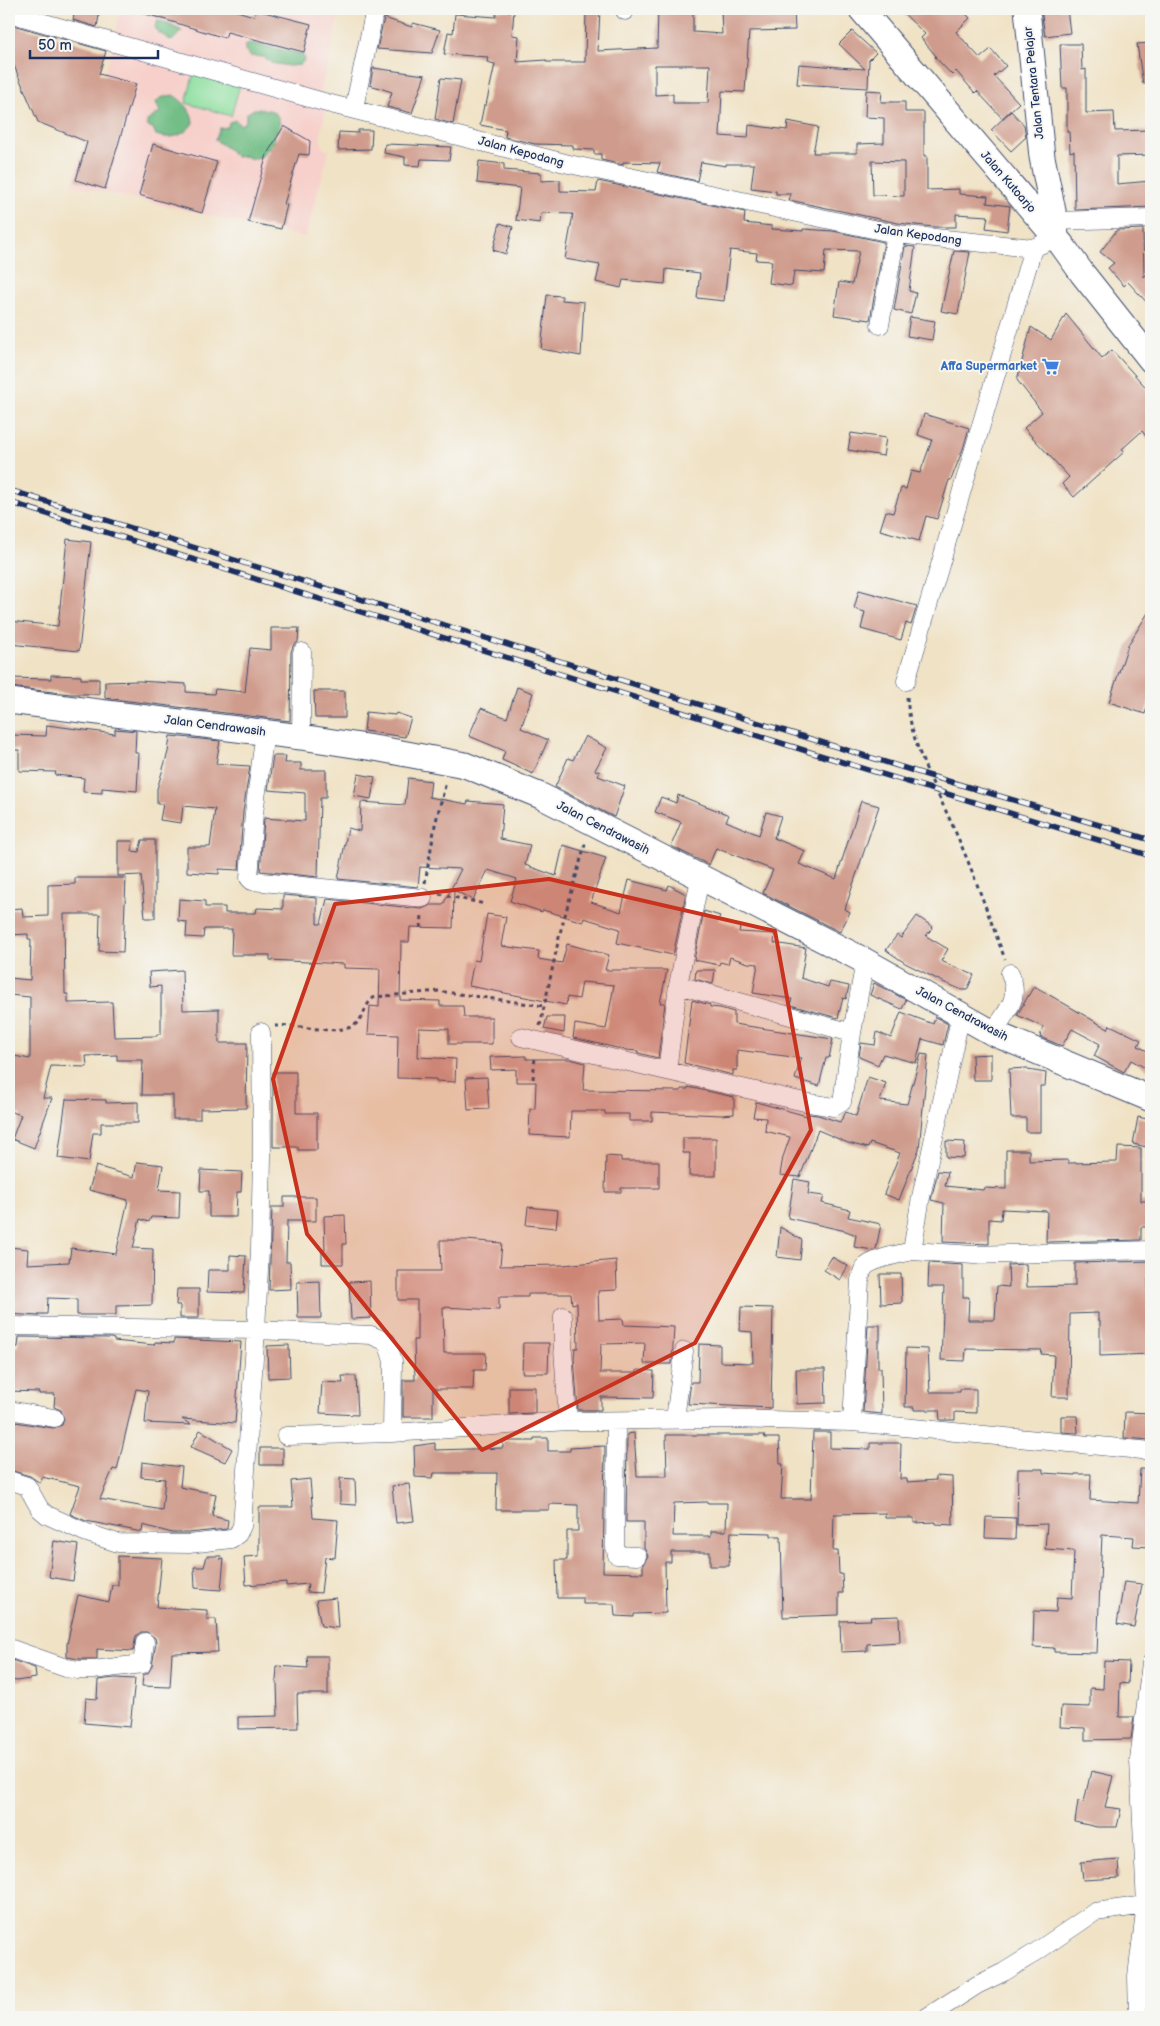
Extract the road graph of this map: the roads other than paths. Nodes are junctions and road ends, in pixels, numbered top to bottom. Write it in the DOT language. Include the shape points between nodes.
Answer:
graph roads {
  1 [pos="375,9"];
  2 [pos="861,9"];
  3 [pos="1027,9"];
  4 [pos="9,13"];
  5 [pos="354,108"];
  6 [pos="1042,157"];
  7 [pos="1020,195"];
  8 [pos="1151,218"];
  9 [pos="896,234"];
  10 [pos="1047,238"];
  11 [pos="880,325"];
  12 [pos="1151,360"];
  13 [pos="302,652"];
  14 [pos="906,681"];
  15 [pos="9,701"];
  16 [pos="265,732"];
  17 [pos="300,737"];
  18 [pos="700,879"];
  19 [pos="423,894"];
  20 [pos="865,961"];
  21 [pos="1010,973"];
  22 [pos="678,985"];
  23 [pos="961,1014"];
  24 [pos="261,1032"];
  25 [pos="993,1032"];
  26 [pos="852,1033"];
  27 [pos="529,1039"];
  28 [pos="667,1071"];
  29 [pos="1151,1099"];
  30 [pos="1151,1250"];
  31 [pos="912,1251"];
  32 [pos="563,1316"];
  33 [pos="9,1329"];
  34 [pos="256,1330"];
  35 [pos="684,1351"];
  36 [pos="9,1410"];
  37 [pos="54,1418"];
  38 [pos="675,1419"];
  39 [pos="568,1421"];
  40 [pos="616,1422"];
  41 [pos="852,1422"];
  42 [pos="392,1433"];
  43 [pos="286,1436"];
  44 [pos="1151,1451"];
  45 [pos="9,1480"];
  46 [pos="637,1556"];
  47 [pos="145,1642"];
  48 [pos="9,1648"];
  49 [pos="1151,1663"];
  50 [pos="1145,1760"];
  51 [pos="1146,1905"];
  52 [pos="1144,1976"];
  53 [pos="927,2017"];
  54 [pos="1138,2017"];
  1 -- 5 [label="street"];
  2 -- 7 [label="main road, Jalan Kutoarjo"];
  3 -- 6 [label="main road, Jalan Tentara Pelajar"];
  4 -- 5 [label="street, Jalan Kepodang"];
  5 -- 9 [label="street, Jalan Kepodang" via="569,164"];
  6 -- 7 [label="main road"];
  6 -- 10 [label="main road, Jalan Tentara Pelajar"];
  7 -- 10 [label="main road, Jalan Kutoarjo"];
  8 -- 10 [label="street, Jalan Kepodang"];
  9 -- 10 [label="street, Jalan Kepodang"];
  9 -- 11 [label="street"];
  10 -- 12 [label="main road, Jalan Kutoarjo"];
  10 -- 14 [label="street"];
  13 -- 17 [label="street"];
  15 -- 16 [label="main road, Jalan Cendrawasih"];
  16 -- 17 [label="main road, Jalan Cendrawasih"];
  16 -- 19 [label="street" via="248,878 252,881"];
  17 -- 18 [label="main road, Jalan Cendrawasih" via="465,765 541,796"];
  18 -- 20 [label="main road, Jalan Cendrawasih"];
  18 -- 22 [label="street"];
  20 -- 23 [label="main road, Jalan Cendrawasih"];
  20 -- 26 [label="street"];
  21 -- 25 [label="street" via="1015,997"];
  22 -- 26 [label="street"];
  22 -- 28 [label="street"];
  23 -- 25 [label="main road, Jalan Cendrawasih"];
  23 -- 31 [label="street"];
  24 -- 34 [label="street" via="262,1157"];
  25 -- 29 [label="main road, Jalan Cendrawasih"];
  26 -- 28 [label="street" via="842,1102 834,1107"];
  27 -- 28 [label="street"];
  30 -- 31 [label="street" via="974,1255"];
  31 -- 41 [label="street" via="874,1261 862,1272"];
  32 -- 39 [label="street"];
  33 -- 34 [label="street"];
  34 -- 42 [label="street" via="370,1335 387,1342 393,1361"];
  34 -- 45 [label="street" via="242,1526 231,1539 189,1544 118,1543 47,1515 27,1486"];
  35 -- 38 [label="street"];
  36 -- 37 [label="street"];
  38 -- 40 [label="street"];
  38 -- 41 [label="street"];
  39 -- 40 [label="street"];
  39 -- 42 [label="street"];
  40 -- 46 [label="street" via="615,1548 619,1556"];
  41 -- 44 [label="street"];
  42 -- 43 [label="street"];
  47 -- 48 [label="street" via="142,1664 93,1670 66,1668"];
  49 -- 50 [label="street"];
  50 -- 51 [label="street"];
  51 -- 52 [label="street"];
  51 -- 53 [label="street" via="1095,1912 1033,1954"];
  52 -- 54 [label="street"];
}
